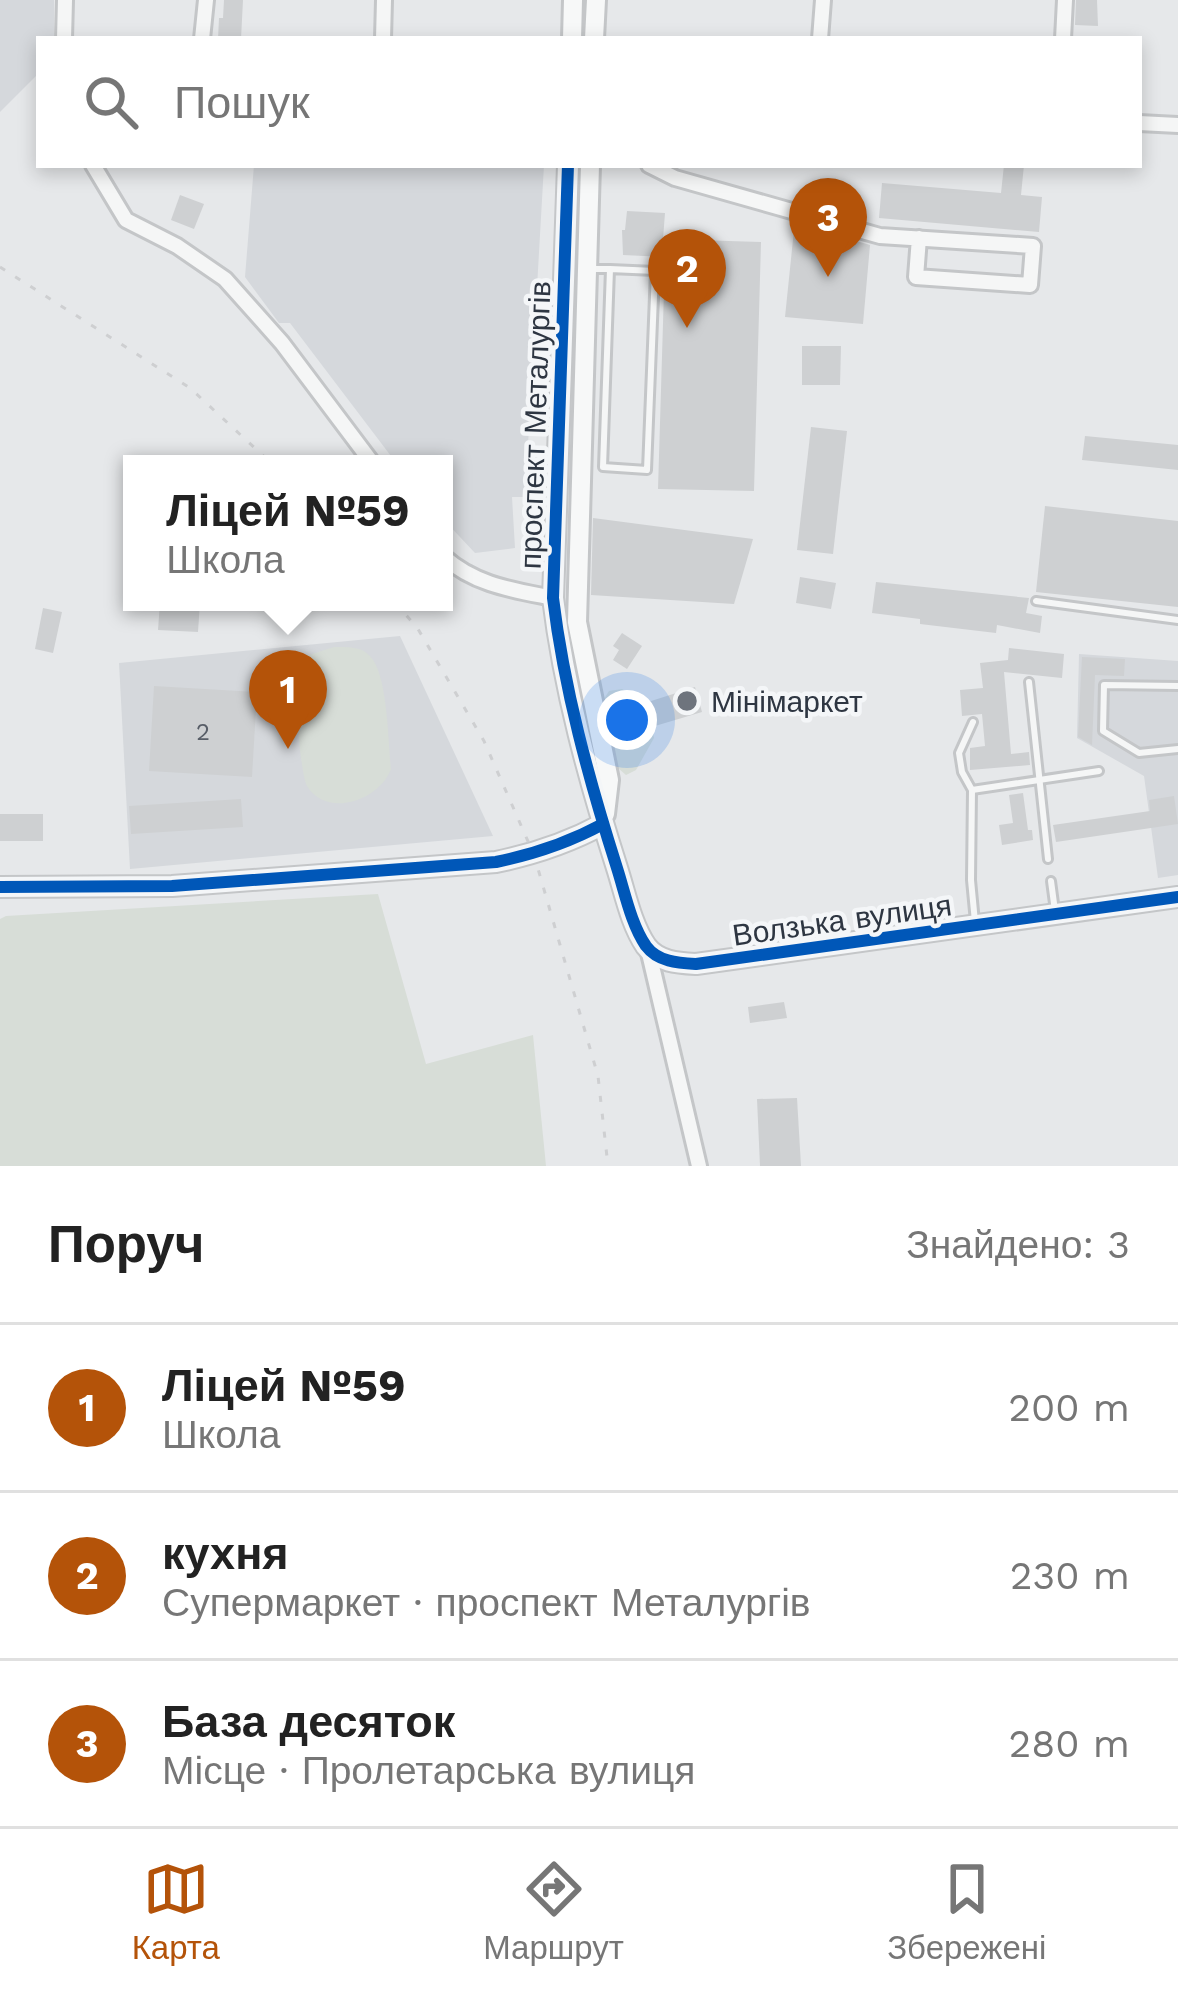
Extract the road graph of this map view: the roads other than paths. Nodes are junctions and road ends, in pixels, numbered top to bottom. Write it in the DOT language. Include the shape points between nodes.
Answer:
graph roads {
  1 [pos="65,0"];
  2 [pos="206,0"];
  3 [pos="384,0"];
  4 [pos="573,0"];
  5 [pos="596,0"];
  6 [pos="823,0"];
  7 [pos="1065,0"];
  8 [pos="64,36"];
  9 [pos="202,36"];
  10 [pos="383,36"];
  11 [pos="572,36"];
  12 [pos="594,36"];
  13 [pos="820,36"];
  14 [pos="1063,36"];
  15 [pos="1142,123"];
  16 [pos="1178,125"];
  17 [pos="95,168"];
  18 [pos="568,168"];
  19 [pos="590,168"];
  20 [pos="655,168"];
  21 [pos="919,238"];
  22 [pos="586,268"];
  23 [pos="610,269"];
  24 [pos="559,417"];
  25 [pos="582,417"];
  26 [pos="367,455"];
  27 [pos="453,564"];
  28 [pos="553,598"];
  29 [pos="1036,602"];
  30 [pos="1178,620"];
  31 [pos="1029,682"];
  32 [pos="1178,686"];
  33 [pos="973,722"];
  34 [pos="1178,749"];
  35 [pos="1099,771"];
  36 [pos="1040,779"];
  37 [pos="973,790"];
  38 [pos="603,824"];
  39 [pos="1048,859"];
  40 [pos="1051,880"];
  41 [pos="0,887"];
  42 [pos="1178,897"];
  43 [pos="1055,914"];
  44 [pos="975,926"];
  45 [pos="648,949"];
  46 [pos="699,1166"];
  1 -- 8 [label="street"];
  2 -- 9 [label="street"];
  3 -- 10 [label="street"];
  4 -- 11 [label="street"];
  5 -- 12 [label="street"];
  6 -- 13 [label="street"];
  7 -- 14 [label="street"];
  15 -- 16 [label="street"];
  17 -- 26 [label="street" via="126,220 225,279"];
  18 -- 24 [label="street, проспект Металургів"];
  19 -- 22 [label="street, проспект Металургів"];
  20 -- 21 [label="street" via="880,236"];
  21 -- 21 [label="street" via="1034,247 1030,285 916,277"];
  22 -- 23 [label="lane"];
  22 -- 25 [label="street, проспект Металургів"];
  23 -- 23 [label="lane" via="603,467 647,470 655,271"];
  24 -- 25 [label="street"];
  24 -- 28 [label="street, проспект Металургів"];
  25 -- 38 [label="street, проспект Металургів" via="577,622 609,780"];
  27 -- 28 [label="street" via="491,585"];
  28 -- 38 [label="street, проспект Металургів"];
  29 -- 30 [label="lane"];
  31 -- 36 [label="lane"];
  32 -- 34 [label="lane" via="1104,685 1102,731 1138,753"];
  33 -- 37 [label="lane" via="959,753"];
  35 -- 36 [label="lane"];
  36 -- 37 [label="lane"];
  36 -- 39 [label="lane"];
  37 -- 44 [label="lane"];
  38 -- 41 [label="street" via="535,855 496,862 172,886"];
  38 -- 45 [label="street"];
  40 -- 43 [label="lane"];
  42 -- 43 [label="street, Волзька вулиця"];
  43 -- 44 [label="street, Волзька вулиця"];
  44 -- 45 [label="street, Волзька вулиця" via="696,964"];
  45 -- 46 [label="street"];
}
